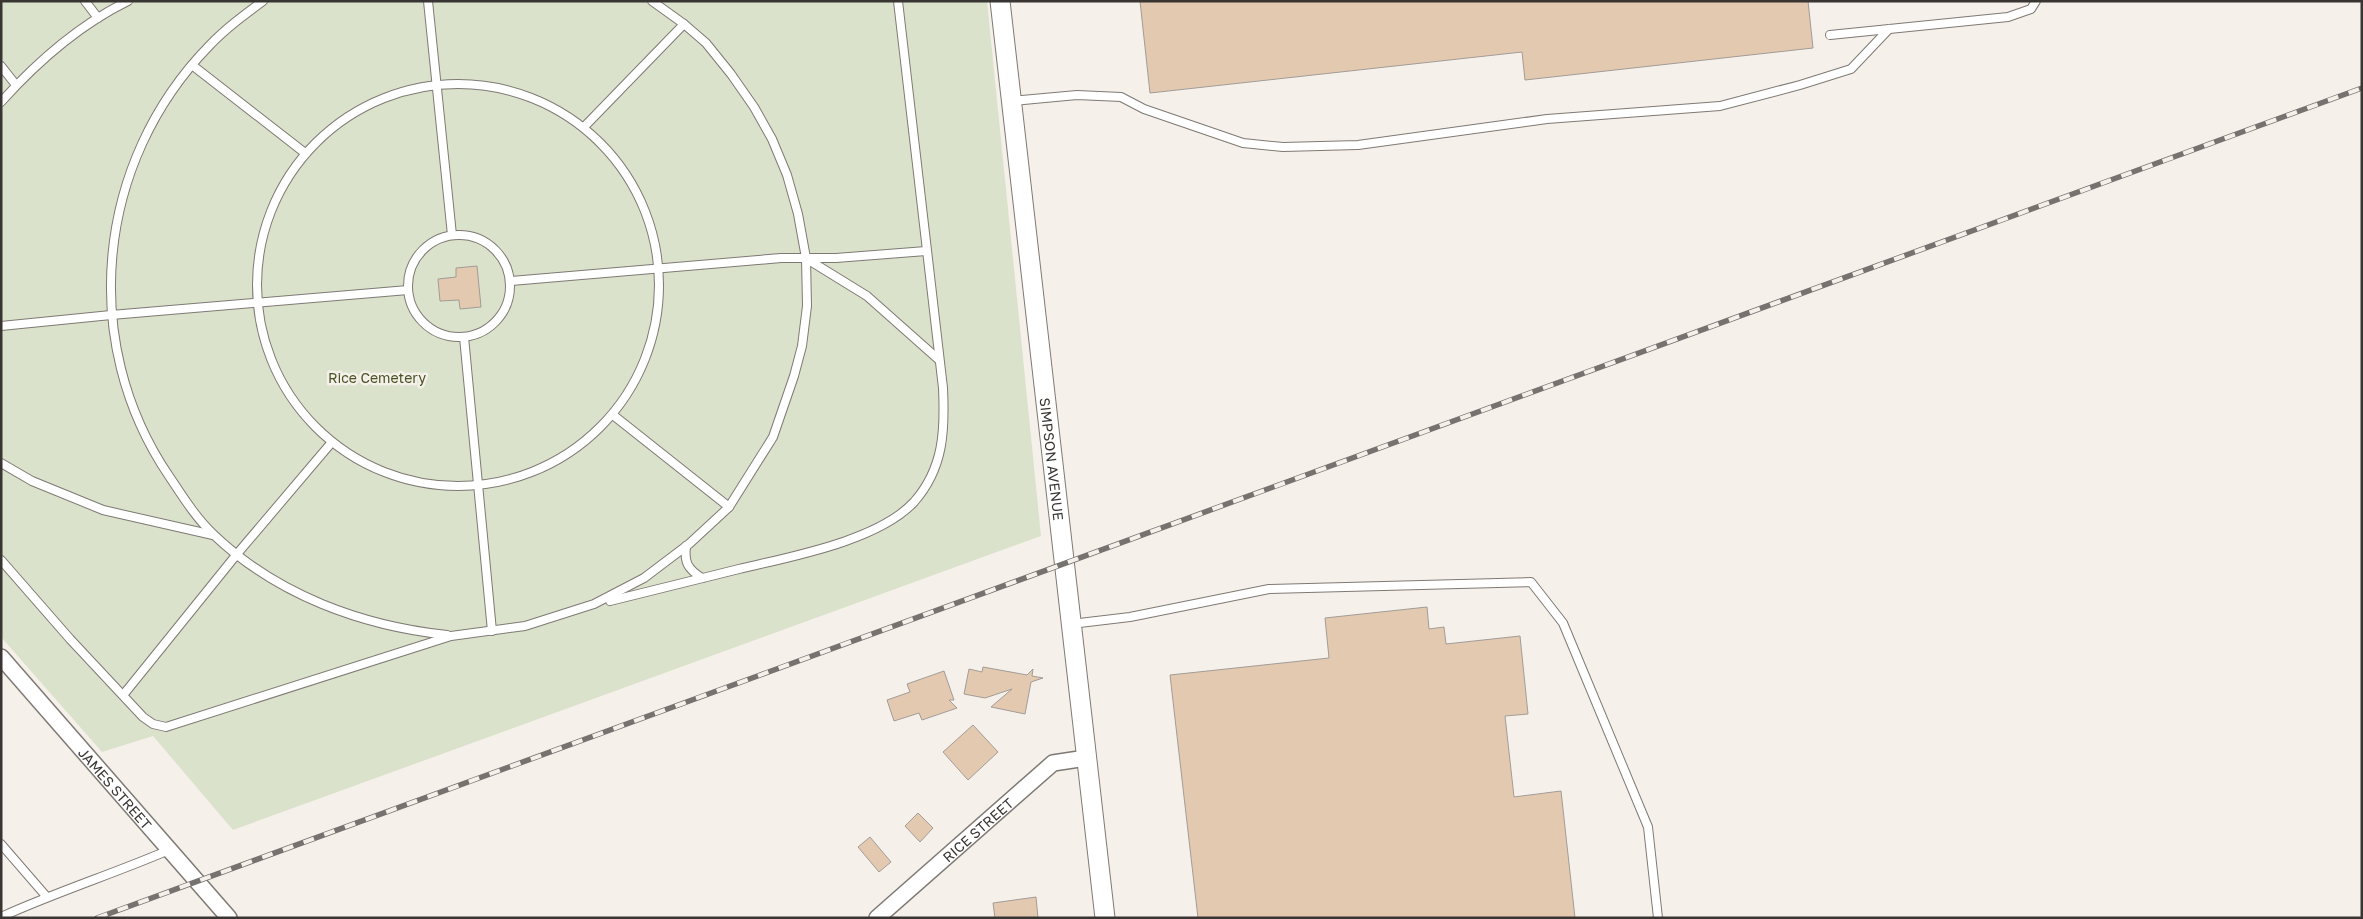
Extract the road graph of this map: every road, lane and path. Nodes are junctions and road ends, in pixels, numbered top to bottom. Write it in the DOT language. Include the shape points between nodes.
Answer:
graph roads {
  1 [pos="84,1"];
  2 [pos="128,1"];
  3 [pos="263,1"];
  4 [pos="428,1"];
  5 [pos="652,1"];
  6 [pos="898,1"];
  7 [pos="1000,1"];
  8 [pos="2036,1"];
  9 [pos="98,18"];
  10 [pos="684,24"];
  11 [pos="1890,29"];
  12 [pos="1830,35"];
  13 [pos="192,65"];
  14 [pos="1,66"];
  15 [pos="436,84"];
  16 [pos="16,85"];
  17 [pos="1012,101"];
  18 [pos="1,102"];
  19 [pos="584,126"];
  20 [pos="305,153"];
  21 [pos="452,235"];
  22 [pos="926,251"];
  23 [pos="806,258"];
  24 [pos="658,269"];
  25 [pos="510,281"];
  26 [pos="408,290"];
  27 [pos="257,303"];
  28 [pos="111,315"];
  29 [pos="1,326"];
  30 [pos="464,337"];
  31 [pos="938,359"];
  32 [pos="613,415"];
  33 [pos="332,442"];
  34 [pos="1,463"];
  35 [pos="477,487"];
  36 [pos="729,506"];
  37 [pos="214,535"];
  38 [pos="686,546"];
  39 [pos="237,554"];
  40 [pos="1,560"];
  41 [pos="702,578"];
  42 [pos="594,604"];
  43 [pos="1071,624"];
  44 [pos="492,631"];
  45 [pos="452,636"];
  46 [pos="1,658"];
  47 [pos="124,694"];
  48 [pos="1086,758"];
  49 [pos="1,844"];
  50 [pos="169,850"];
  51 [pos="46,896"];
  52 [pos="1,917"];
  53 [pos="229,918"];
  54 [pos="877,918"];
  55 [pos="1105,918"];
  56 [pos="1658,918"];
  1 -- 9 [label="lane"];
  2 -- 9 [label="lane"];
  3 -- 13 [label="lane" via="228,27"];
  4 -- 15 [label="lane"];
  5 -- 10 [label="lane"];
  6 -- 22 [label="lane"];
  7 -- 17 [label="street, SIMPSON AVENUE"];
  8 -- 11 [label="lane" via="2031,9 2008,17"];
  9 -- 16 [label="lane" via="51,52"];
  10 -- 19 [label="lane"];
  10 -- 23 [label="lane" via="731,74 772,139 788,175"];
  11 -- 12 [label="lane"];
  11 -- 17 [label="lane" via="1851,69 1720,106 1547,119 1358,145 1283,147 1243,143 1144,109 1121,97 1077,95"];
  13 -- 20 [label="lane"];
  13 -- 28 [label="lane" via="160,110 128,180 110,264"];
  14 -- 16 [label="lane"];
  15 -- 19 [label="lane" via="479,84 510,91 562,112"];
  15 -- 20 [label="lane" via="401,90 373,101 341,119"];
  15 -- 21 [label="lane"];
  16 -- 18 [label="lane"];
  17 -- 43 [label="street, SIMPSON AVENUE"];
  19 -- 24 [label="lane" via="611,154 638,193 645,207"];
  20 -- 27 [label="lane" via="276,201 266,228 260,254"];
  21 -- 25 [label="lane" via="484,241 506,265"];
  21 -- 26 [label="lane" via="434,242 419,254 410,271"];
  22 -- 23 [label="lane"];
  22 -- 31 [label="lane"];
  23 -- 24 [label="lane"];
  23 -- 31 [label="lane" via="867,296"];
  23 -- 36 [label="lane" via="807,306 794,376 773,437"];
  24 -- 25 [label="lane"];
  24 -- 32 [label="lane" via="655,331 647,359"];
  25 -- 30 [label="lane" via="510,297 504,312 493,325"];
  26 -- 27 [label="lane"];
  26 -- 30 [label="lane" via="412,306 432,330"];
  27 -- 28 [label="lane"];
  27 -- 33 [label="lane" via="271,361 303,413"];
  28 -- 29 [label="lane"];
  28 -- 37 [label="lane" via="127,392 140,429 179,491"];
  30 -- 35 [label="lane"];
  31 -- 41 [label="lane" via="945,425 940,454 931,478 914,502 889,521 851,539"];
  32 -- 35 [label="lane" via="589,439 545,469"];
  32 -- 36 [label="lane"];
  33 -- 35 [label="lane" via="354,459 401,480 448,487"];
  33 -- 39 [label="lane"];
  34 -- 37 [label="lane" via="32,481 103,510"];
  35 -- 44 [label="lane"];
  36 -- 38 [label="lane"];
  37 -- 39 [label="lane"];
  38 -- 41 [label="lane" via="685,563 691,572"];
  38 -- 42 [label="lane" via="644,578"];
  39 -- 45 [label="lane" via="273,579 336,611 414,632"];
  39 -- 47 [label="lane"];
  40 -- 47 [label="lane" via="70,639"];
  41 -- 42 [label="lane"];
  42 -- 44 [label="lane" via="525,626"];
  43 -- 48 [label="street, SIMPSON AVENUE"];
  43 -- 56 [label="lane" via="1130,618 1269,589 1531,582 1563,623 1648,826"];
  44 -- 45 [label="lane"];
  45 -- 47 [label="lane" via="166,727 143,717"];
  46 -- 50 [label="street, JAMES STREET"];
  48 -- 54 [label="street, RICE STREET" via="1053,762"];
  48 -- 55 [label="street, SIMPSON AVENUE"];
  49 -- 51 [label="lane"];
  50 -- 51 [label="lane" via="112,874"];
  50 -- 53 [label="street, JAMES STREET"];
  51 -- 52 [label="lane"];
}
